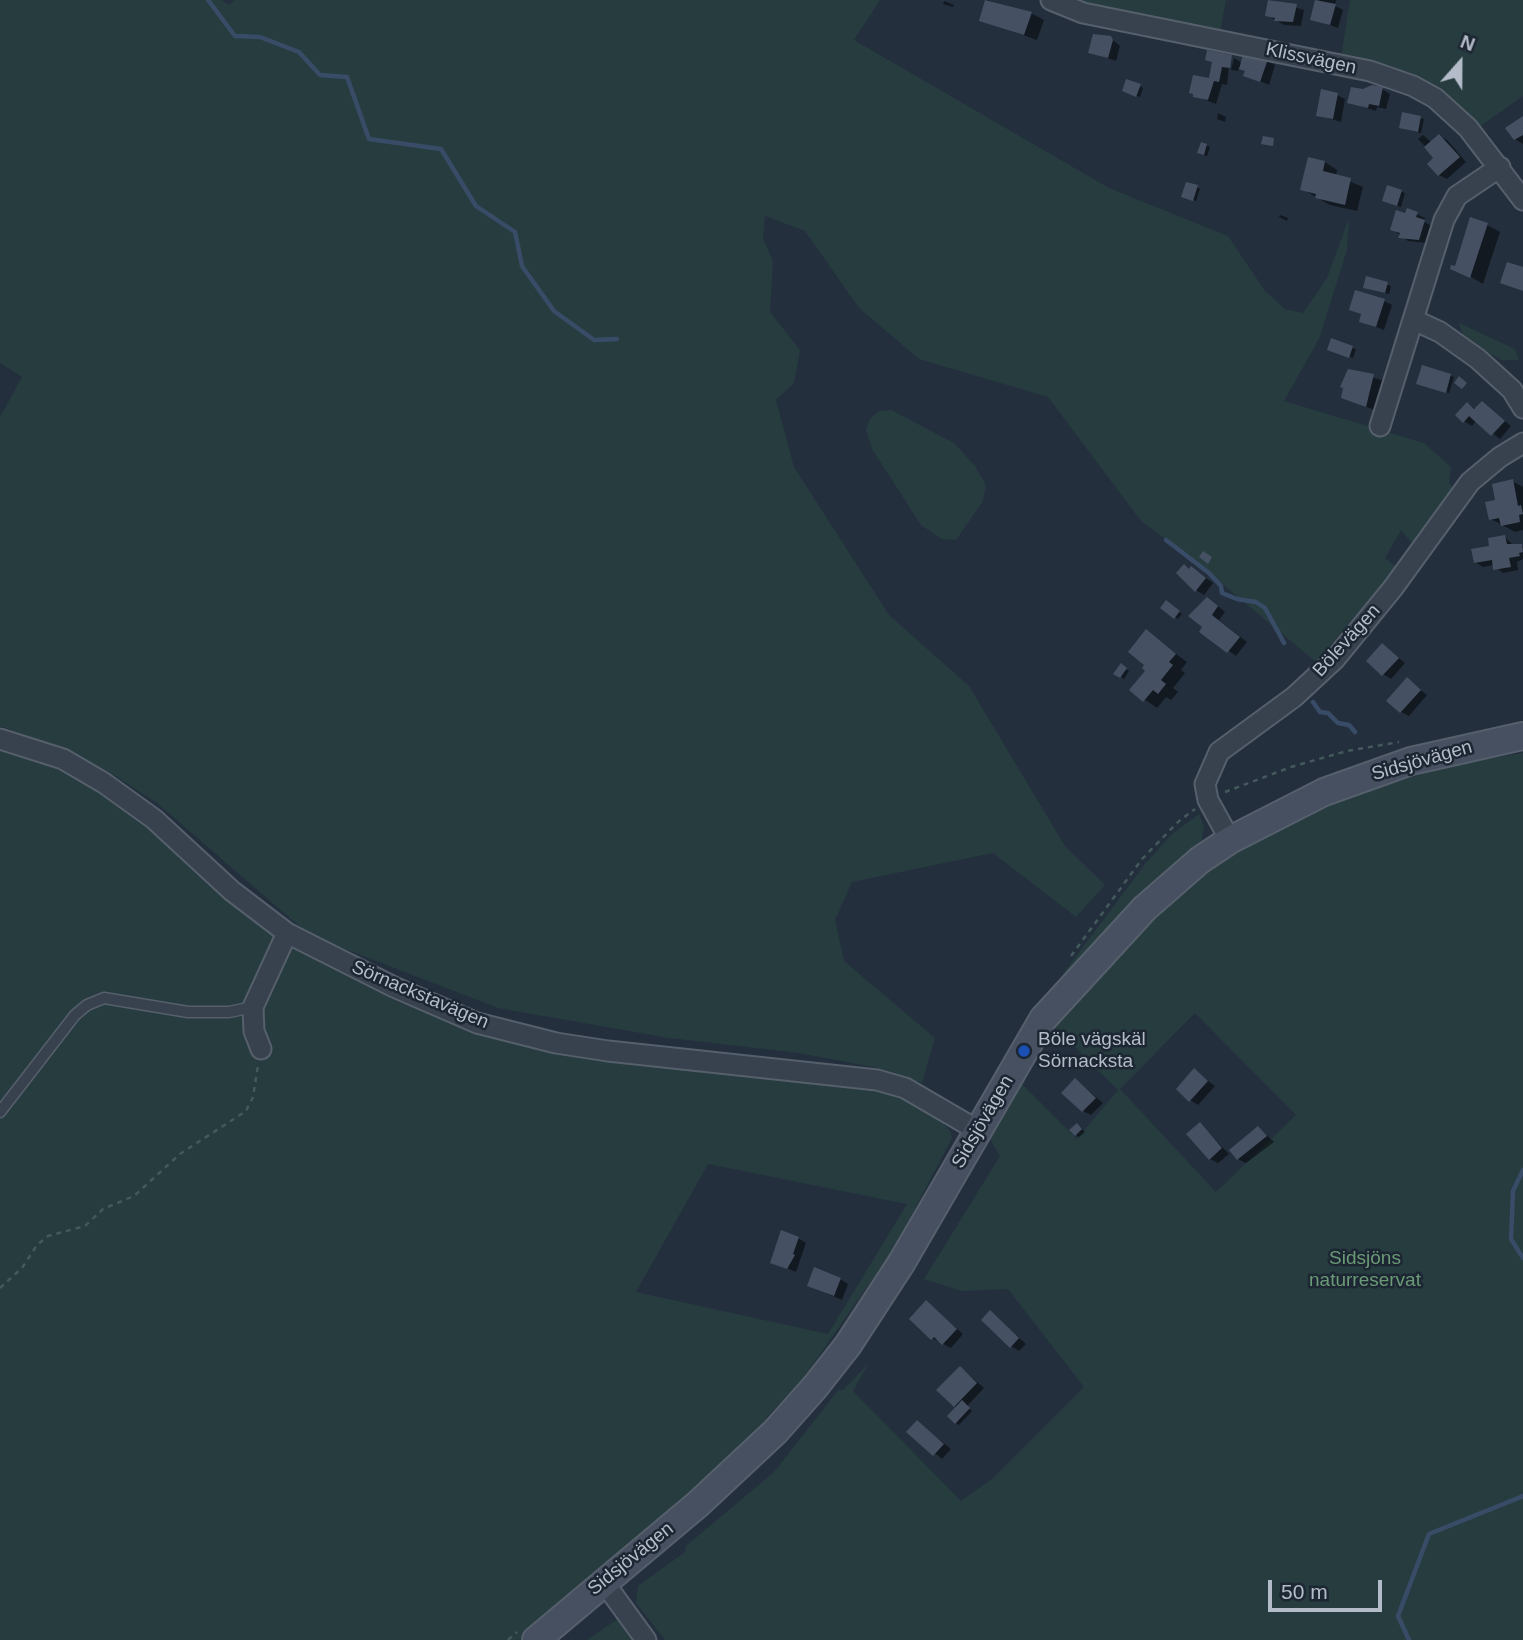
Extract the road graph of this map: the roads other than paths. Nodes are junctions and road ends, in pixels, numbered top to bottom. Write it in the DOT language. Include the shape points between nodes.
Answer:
graph roads {
  1 [pos="1051,0"];
  2 [pos="1500,167"];
  3 [pos="1523,200"];
  4 [pos="1414,320"];
  5 [pos="1523,408"];
  6 [pos="1380,426"];
  7 [pos="1522,447"];
  8 [pos="1523,736"];
  9 [pos="0,739"];
  10 [pos="1230,840"];
  11 [pos="287,933"];
  12 [pos="253,1007"];
  13 [pos="261,1049"];
  14 [pos="0,1111"];
  15 [pos="977,1130"];
  16 [pos="603,1581"];
  17 [pos="530,1633"];
  18 [pos="646,1640"];
  1 -- 2 [label="street, Klissvägen" via="1083,13 1370,71 1413,86 1435,98 1468,128"];
  2 -- 3 [label="street, Klissvägen"];
  2 -- 4 [label="street" via="1458,196 1444,220"];
  4 -- 5 [label="street" via="1478,359 1512,390"];
  4 -- 6 [label="street"];
  7 -- 10 [label="street, Bölevägen" via="1500,457 1471,482 1335,659 1294,697 1219,752 1205,784 1208,800"];
  8 -- 10 [label="main road, Sidsjövägen" via="1398,765 1324,792"];
  9 -- 11 [label="street, Sörnackstavägen" via="63,759 104,783 154,819 232,891"];
  10 -- 15 [label="main road, Sidsjövägen" via="1145,908 1043,1019"];
  11 -- 12 [label="street"];
  11 -- 15 [label="street, Sörnackstavägen" via="477,1023 608,1051 877,1080 905,1088"];
  12 -- 13 [label="street" via="254,1031"];
  12 -- 14 [label="lane" via="188,1012 104,998 75,1015"];
  15 -- 16 [label="main road, Sidsjövägen" via="902,1262 815,1387 775,1432 698,1504"];
  16 -- 17 [label="main road, Sidsjövägen"];
  16 -- 18 [label="street"];
}
